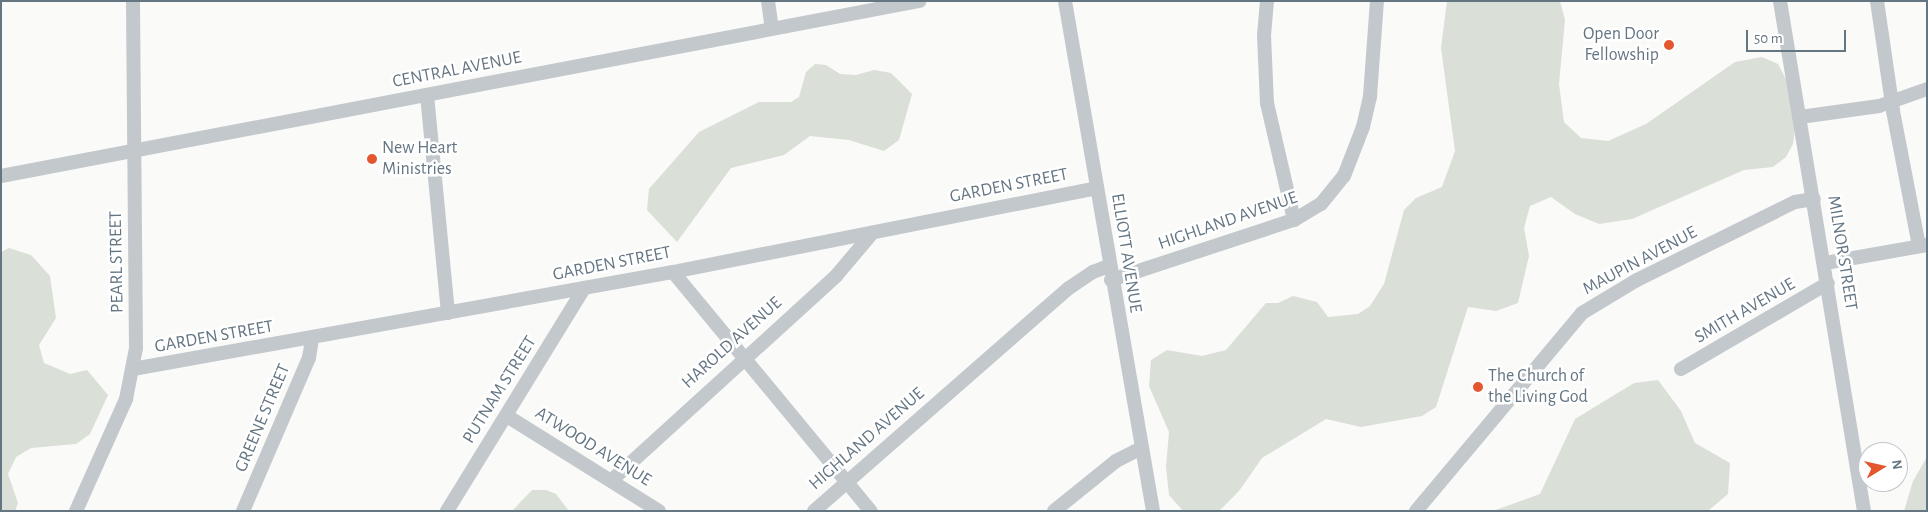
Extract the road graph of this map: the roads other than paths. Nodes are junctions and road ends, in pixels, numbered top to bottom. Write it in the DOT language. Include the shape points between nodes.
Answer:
graph roads {
  1 [pos="133,1"];
  2 [pos="768,1"];
  3 [pos="920,1"];
  4 [pos="1064,1"];
  5 [pos="1267,1"];
  6 [pos="1377,1"];
  7 [pos="1780,1"];
  8 [pos="1877,1"];
  9 [pos="772,30"];
  10 [pos="1927,89"];
  11 [pos="427,95"];
  12 [pos="1892,101"];
  13 [pos="1800,117"];
  14 [pos="132,150"];
  15 [pos="1,176"];
  16 [pos="1096,188"];
  17 [pos="1814,199"];
  18 [pos="1294,220"];
  19 [pos="873,232"];
  20 [pos="1923,246"];
  21 [pos="1825,263"];
  22 [pos="673,272"];
  23 [pos="1110,273"];
  24 [pos="1828,284"];
  25 [pos="584,288"];
  26 [pos="448,313"];
  27 [pos="312,339"];
  28 [pos="743,358"];
  29 [pos="134,369"];
  30 [pos="1681,369"];
  31 [pos="508,416"];
  32 [pos="1140,448"];
  33 [pos="613,479"];
  34 [pos="847,482"];
  35 [pos="76,511"];
  36 [pos="243,511"];
  37 [pos="446,511"];
  38 [pos="658,511"];
  39 [pos="814,511"];
  40 [pos="872,511"];
  41 [pos="1054,511"];
  42 [pos="1153,511"];
  43 [pos="1416,511"];
  44 [pos="1864,511"];
  1 -- 14 [label="street, PEARL STREET"];
  2 -- 9 [label="street"];
  3 -- 9 [label="street, CENTRAL AVENUE"];
  4 -- 16 [label="street, ELLIOTT AVENUE"];
  5 -- 18 [label="street" via="1264,35 1267,103"];
  6 -- 18 [label="street, HIGHLAND AVENUE" via="1370,96 1354,154 1333,192 1309,213"];
  7 -- 13 [label="street, MILNOR STREET"];
  8 -- 12 [label="street"];
  9 -- 11 [label="street, CENTRAL AVENUE"];
  10 -- 12 [label="street"];
  11 -- 14 [label="street, CENTRAL AVENUE"];
  11 -- 26 [label="street"];
  12 -- 13 [label="street"];
  12 -- 20 [label="street"];
  13 -- 17 [label="street, MILNOR STREET"];
  14 -- 15 [label="street, CENTRAL AVENUE"];
  14 -- 29 [label="street, PEARL STREET" via="137,312"];
  16 -- 19 [label="street, GARDEN STREET"];
  16 -- 23 [label="street, ELLIOTT AVENUE"];
  17 -- 21 [label="street, MILNOR STREET"];
  17 -- 43 [label="street, MAUPIN AVENUE" via="1795,202 1636,280 1582,313"];
  18 -- 23 [label="street, HIGHLAND AVENUE"];
  19 -- 22 [label="street, GARDEN STREET"];
  19 -- 28 [label="street, HAROLD AVENUE" via="836,276"];
  20 -- 21 [label="street"];
  21 -- 24 [label="street, MILNOR STREET"];
  22 -- 25 [label="street, GARDEN STREET"];
  22 -- 28 [label="street"];
  23 -- 32 [label="street, ELLIOTT AVENUE"];
  23 -- 34 [label="street, HIGHLAND AVENUE" via="1093,272 1070,288"];
  24 -- 30 [label="street, SMITH AVENUE"];
  24 -- 44 [label="street, MILNOR STREET"];
  25 -- 26 [label="street, GARDEN STREET"];
  25 -- 31 [label="street, PUTNAM STREET"];
  26 -- 27 [label="street, GARDEN STREET"];
  27 -- 29 [label="street, GARDEN STREET"];
  27 -- 36 [label="street, GREENE STREET" via="309,358"];
  28 -- 33 [label="street, HAROLD AVENUE"];
  28 -- 34 [label="street"];
  29 -- 35 [label="street, PEARL STREET" via="126,399"];
  31 -- 33 [label="street, ATWOOD AVENUE"];
  31 -- 37 [label="street, PUTNAM STREET"];
  32 -- 41 [label="street" via="1116,461"];
  32 -- 42 [label="street, ELLIOTT AVENUE"];
  33 -- 38 [label="street, ATWOOD AVENUE"];
  34 -- 39 [label="street, HIGHLAND AVENUE"];
  34 -- 40 [label="street"];
}
